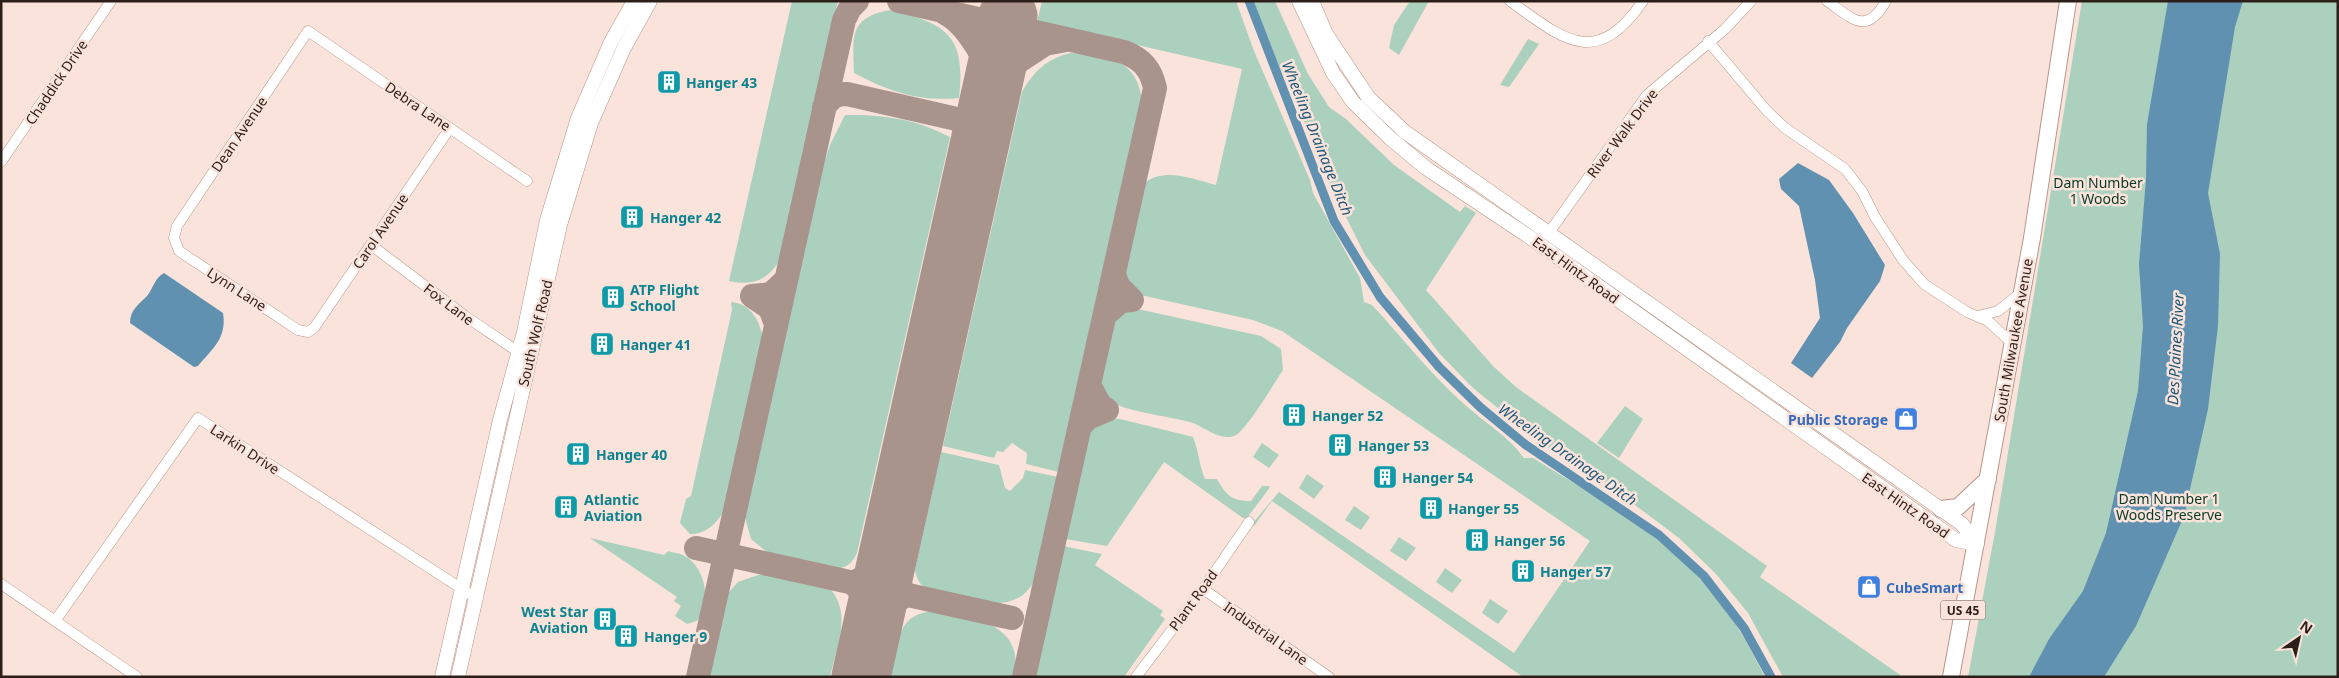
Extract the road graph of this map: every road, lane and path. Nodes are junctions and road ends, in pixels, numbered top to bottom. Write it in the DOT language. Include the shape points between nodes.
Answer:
graph roads {
  1 [pos="111,1"];
  2 [pos="634,1"];
  3 [pos="650,1"];
  4 [pos="1299,1"];
  5 [pos="1312,1"];
  6 [pos="1510,1"];
  7 [pos="1643,1"];
  8 [pos="1751,1"];
  9 [pos="1827,1"];
  10 [pos="1886,1"];
  11 [pos="2068,1"];
  12 [pos="308,31"];
  13 [pos="1708,41"];
  14 [pos="450,128"];
  15 [pos="1,162"];
  16 [pos="527,181"];
  17 [pos="1548,234"];
  18 [pos="174,238"];
  19 [pos="371,245"];
  20 [pos="2022,292"];
  21 [pos="1978,316"];
  22 [pos="308,332"];
  23 [pos="2013,344"];
  24 [pos="517,353"];
  25 [pos="531,358"];
  26 [pos="1988,479"];
  27 [pos="1941,509"];
  28 [pos="1249,522"];
  29 [pos="1977,544"];
  30 [pos="1,584"];
  31 [pos="1203,589"];
  32 [pos="462,590"];
  33 [pos="476,598"];
  34 [pos="56,621"];
  35 [pos="138,677"];
  36 [pos="442,677"];
  37 [pos="458,677"];
  38 [pos="1136,677"];
  39 [pos="1329,677"];
  40 [pos="1950,677"];
  1 -- 15 [label="street, Chaddick Drive"];
  2 -- 24 [label="main road, South Wolf Road" via="611,42 578,118 547,220"];
  3 -- 25 [label="main road, South Wolf Road" via="624,48 591,123 560,225"];
  4 -- 29 [label="main road, East Hintz Road" via="1333,73 1353,102 1426,168 1528,236 1956,540"];
  5 -- 17 [label="main road, East Hintz Road" via="1326,34 1368,97 1405,132"];
  6 -- 7 [label="street" via="1555,33 1588,43 1605,39 1624,25"];
  8 -- 13 [label="street, River Walk Drive" via="1725,29"];
  9 -- 10 [label="street" via="1861,22 1874,19"];
  11 -- 20 [label="main road, South Milwaukee Avenue / US 45"];
  12 -- 14 [label="street, Debra Lane"];
  12 -- 18 [label="street, Dean Avenue" via="177,226"];
  13 -- 17 [label="street, River Walk Drive" via="1647,95"];
  13 -- 21 [label="street" via="1785,128 1845,169 1862,191 1898,253 1924,284"];
  14 -- 16 [label="street, Debra Lane"];
  14 -- 19 [label="street, Carol Avenue"];
  17 -- 27 [label="main road, East Hintz Road"];
  18 -- 22 [label="street, Lynn Lane" via="179,251 298,330"];
  19 -- 22 [label="street, Carol Avenue" via="314,328"];
  19 -- 24 [label="street, Fox Lane"];
  20 -- 21 [label="street" via="1998,311"];
  20 -- 23 [label="main road, South Milwaukee Avenue / US 45"];
  21 -- 23 [label="street"];
  23 -- 26 [label="main road, South Milwaukee Avenue / US 45"];
  24 -- 25 [label="street, Fox Lane"];
  24 -- 32 [label="main road, South Wolf Road"];
  25 -- 33 [label="main road, South Wolf Road"];
  26 -- 27 [label="main road" via="1958,507"];
  26 -- 29 [label="main road, South Milwaukee Avenue / US 45"];
  27 -- 29 [label="main road, East Hintz Road" via="1962,524"];
  28 -- 31 [label="street, Plant Road"];
  29 -- 40 [label="main road, South Milwaukee Avenue / US 45"];
  30 -- 34 [label="street"];
  31 -- 38 [label="street, Plant Road"];
  31 -- 39 [label="street, Industrial Lane"];
  32 -- 33 [label="street, Larkin Drive"];
  32 -- 34 [label="street, Larkin Drive" via="198,418"];
  32 -- 36 [label="main road, South Wolf Road"];
  33 -- 37 [label="main road, South Wolf Road"];
  34 -- 35 [label="street"];
}
